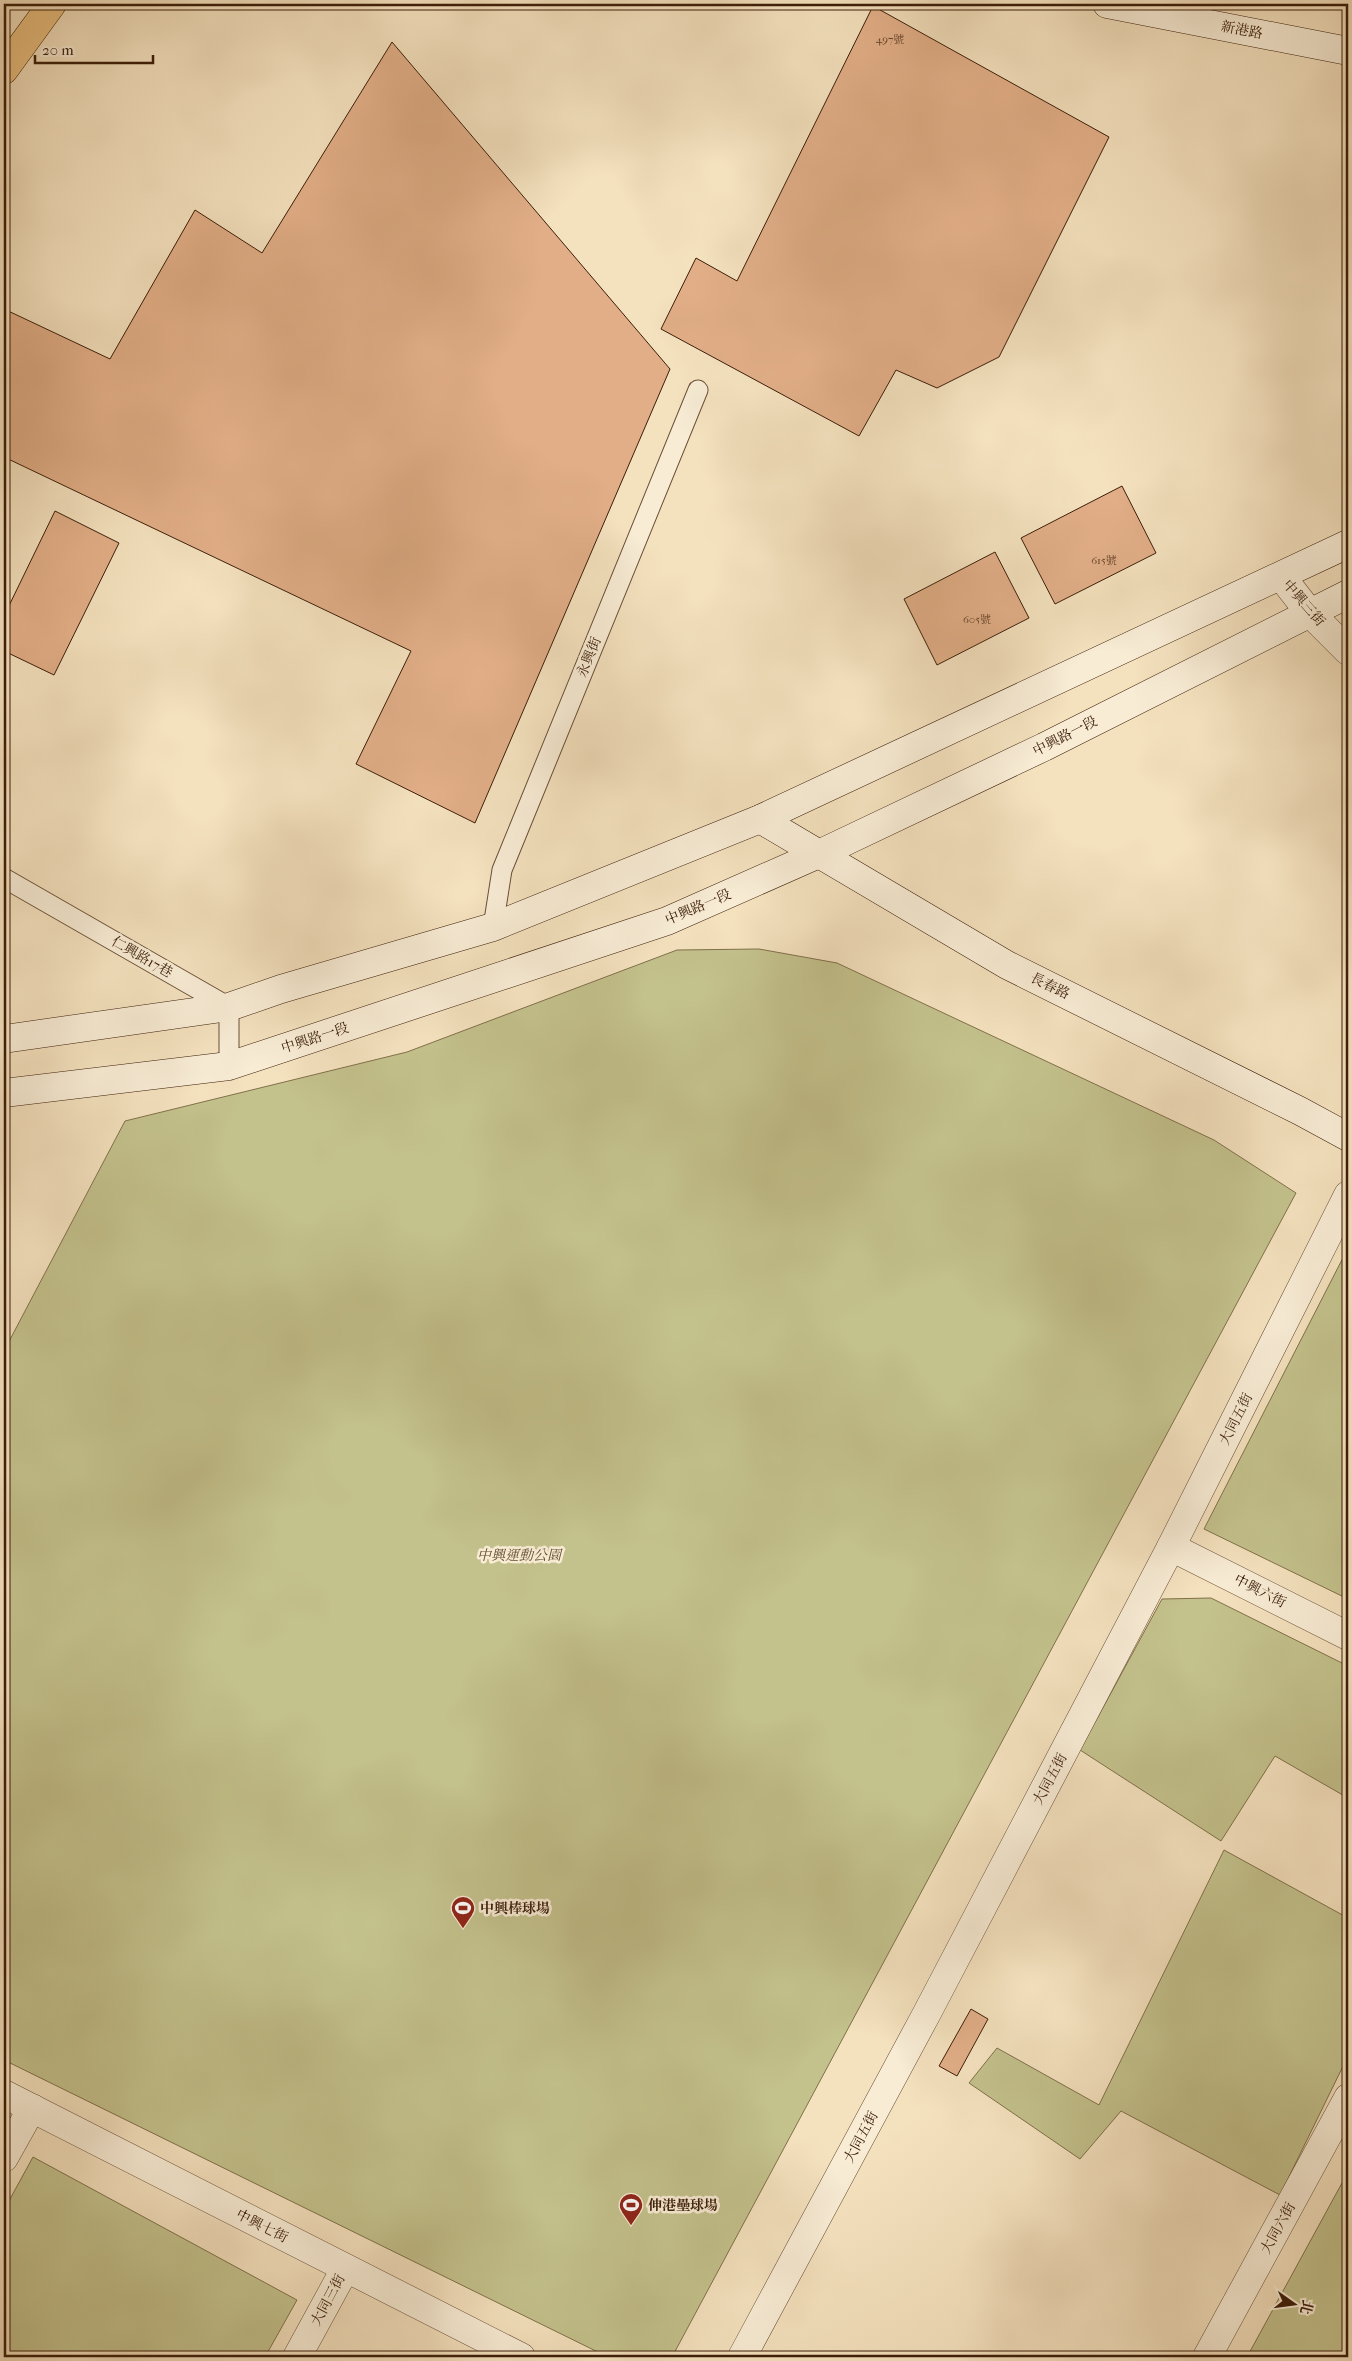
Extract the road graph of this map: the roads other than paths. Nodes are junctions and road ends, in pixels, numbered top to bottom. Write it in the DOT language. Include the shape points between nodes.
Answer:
graph roads {
  1 [pos="52,4"];
  2 [pos="1107,4"];
  3 [pos="1348,51"];
  4 [pos="4,70"];
  5 [pos="698,390"];
  6 [pos="1348,544"];
  7 [pos="1281,576"];
  8 [pos="1348,594"];
  9 [pos="1309,612"];
  10 [pos="1348,651"];
  11 [pos="760,819"];
  12 [pos="821,854"];
  13 [pos="4,878"];
  14 [pos="493,927"];
  15 [pos="229,1007"];
  16 [pos="4,1039"];
  17 [pos="229,1066"];
  18 [pos="4,1093"];
  19 [pos="1348,1137"];
  20 [pos="1348,1195"];
  21 [pos="1171,1547"];
  22 [pos="1348,1636"];
  23 [pos="4,2094"];
  24 [pos="1348,2098"];
  25 [pos="32,2108"];
  26 [pos="4,2158"];
  27 [pos="345,2269"];
  28 [pos="297,2357"];
  29 [pos="521,2357"];
  30 [pos="742,2357"];
  31 [pos="1207,2357"];
  1 -- 4 [label="main road"];
  2 -- 3 [label="street, 新港路"];
  5 -- 14 [label="lane, 永興街" via="502,870"];
  6 -- 7 [label="street"];
  7 -- 9 [label="street, 中興三街"];
  7 -- 11 [label="street"];
  8 -- 9 [label="street, 中興路一段"];
  9 -- 10 [label="street, 中興三街"];
  9 -- 12 [label="street, 中興路一段" via="1044,747"];
  11 -- 12 [label="street, 長春路"];
  11 -- 14 [label="street"];
  12 -- 17 [label="street, 中興路一段" via="666,921"];
  12 -- 19 [label="street, 長春路" via="1007,965"];
  13 -- 15 [label="lane, 仁興路17巷"];
  14 -- 15 [label="street"];
  15 -- 16 [label="street"];
  15 -- 17 [label="lane"];
  17 -- 18 [label="street, 中興路一段"];
  20 -- 21 [label="street, 大同五街"];
  21 -- 22 [label="street, 中興六街"];
  21 -- 30 [label="street, 大同五街"];
  23 -- 25 [label="street, 中興七街"];
  24 -- 31 [label="street, 大同六街"];
  25 -- 26 [label="street"];
  25 -- 27 [label="street, 中興七街"];
  27 -- 28 [label="street, 大同三街"];
  27 -- 29 [label="street, 中興七街"];
}
